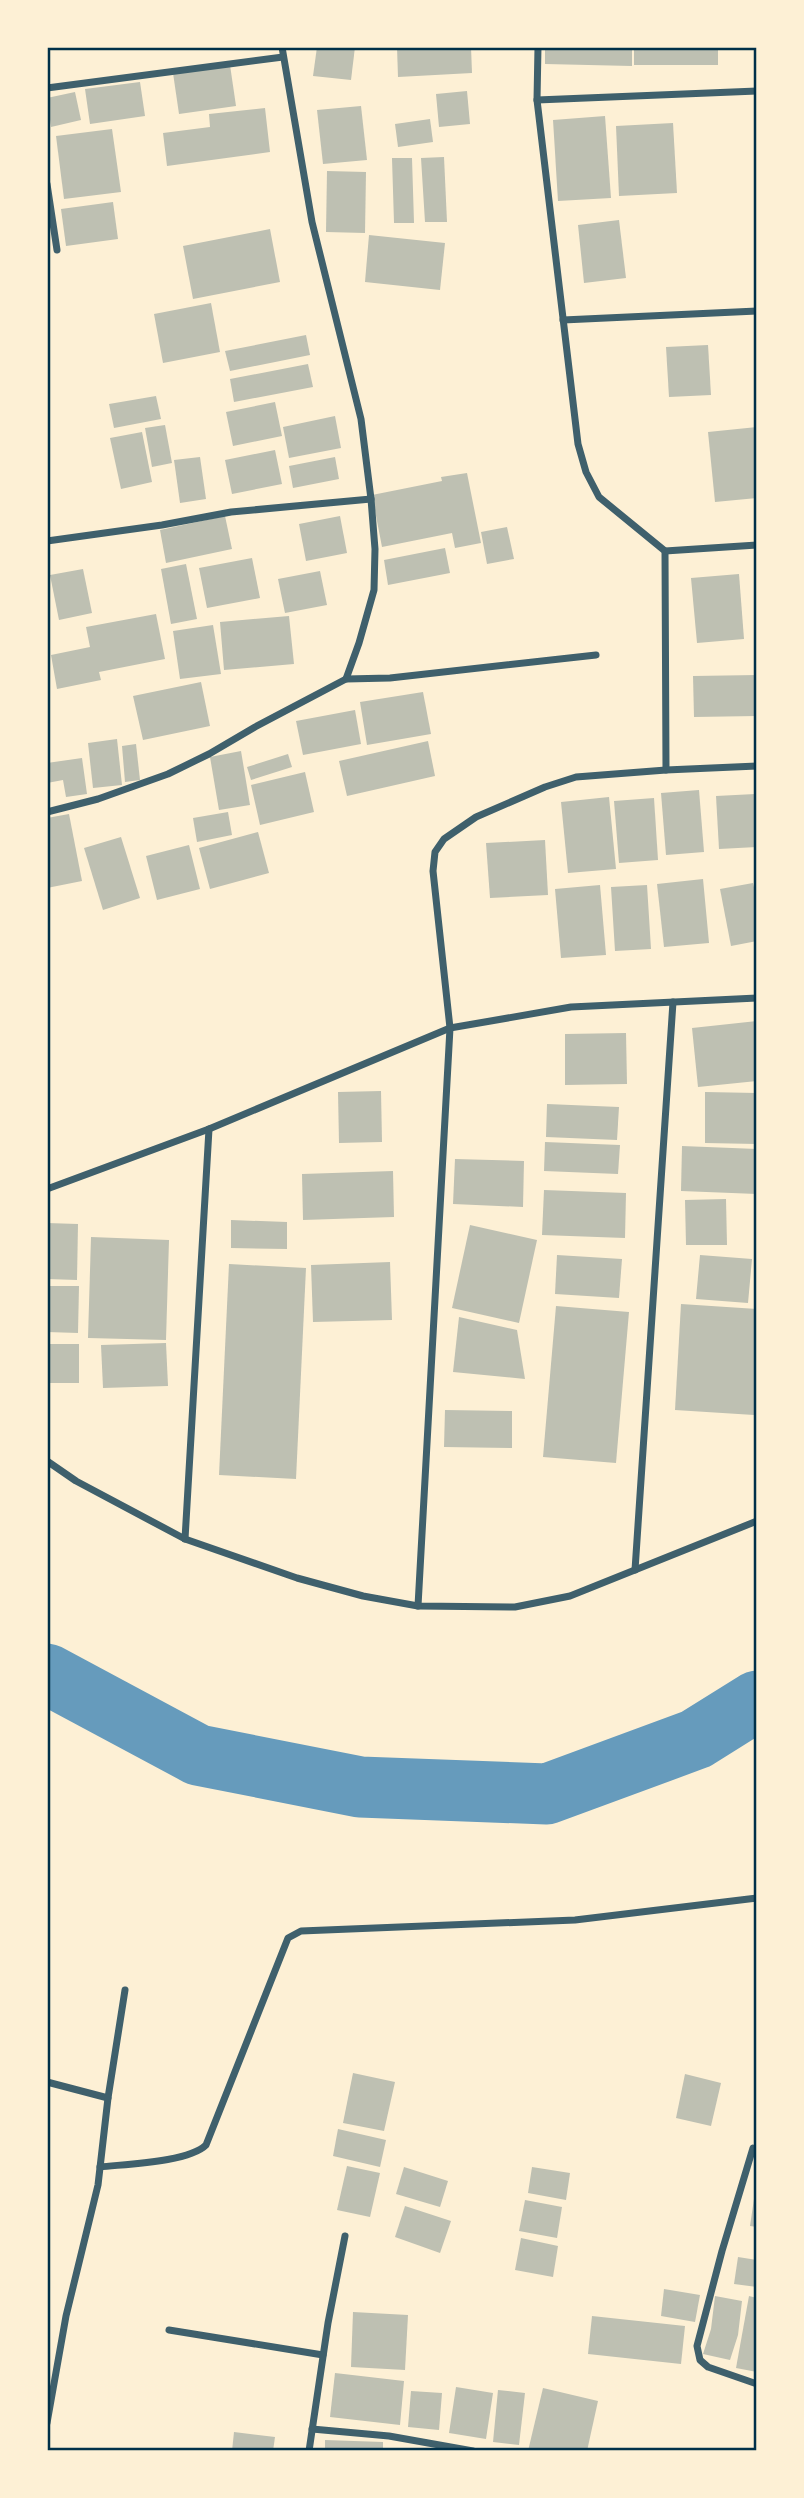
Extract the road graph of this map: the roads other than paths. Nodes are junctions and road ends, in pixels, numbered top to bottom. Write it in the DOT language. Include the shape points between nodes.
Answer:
graph roads {
  1 [pos="282,47"];
  2 [pos="538,47"];
  3 [pos="283,57"];
  4 [pos="47,88"];
  5 [pos="757,91"];
  6 [pos="537,100"];
  7 [pos="47,184"];
  8 [pos="57,250"];
  9 [pos="757,311"];
  10 [pos="563,320"];
  11 [pos="371,499"];
  12 [pos="47,541"];
  13 [pos="757,545"];
  14 [pos="665,551"];
  15 [pos="596,655"];
  16 [pos="346,679"];
  17 [pos="757,766"];
  18 [pos="666,770"];
  19 [pos="47,812"];
  20 [pos="757,998"];
  21 [pos="673,1002"];
  22 [pos="450,1028"];
  23 [pos="209,1129"];
  24 [pos="47,1189"];
  25 [pos="47,1461"];
  26 [pos="757,1521"];
  27 [pos="185,1539"];
  28 [pos="635,1570"];
  29 [pos="418,1606"];
  30 [pos="757,1898"];
  31 [pos="125,1990"];
  32 [pos="47,2082"];
  33 [pos="108,2098"];
  34 [pos="753,2148"];
  35 [pos="100,2167"];
  36 [pos="345,2236"];
  37 [pos="169,2330"];
  38 [pos="323,2355"];
  39 [pos="757,2384"];
  40 [pos="47,2423"];
  41 [pos="312,2429"];
  42 [pos="309,2451"];
  43 [pos="473,2451"];
  1 -- 3 [label="street"];
  2 -- 6 [label="street"];
  3 -- 4 [label="street"];
  3 -- 11 [label="street" via="313,222 361,419"];
  5 -- 6 [label="street"];
  6 -- 10 [label="street"];
  7 -- 8 [label="street"];
  9 -- 10 [label="street"];
  10 -- 14 [label="street" via="578,444 586,472 599,497"];
  11 -- 12 [label="street" via="231,512"];
  11 -- 16 [label="street" via="374,590"];
  13 -- 14 [label="street"];
  14 -- 18 [label="street"];
  15 -- 16 [label="street"];
  16 -- 19 [label="street" via="168,774"];
  17 -- 18 [label="street"];
  18 -- 22 [label="street" via="576,777 476,817 444,839 435,852 433,871"];
  20 -- 21 [label="street"];
  21 -- 22 [label="street" via="571,1007"];
  21 -- 28 [label="street"];
  22 -- 23 [label="street"];
  22 -- 29 [label="street"];
  23 -- 24 [label="street"];
  23 -- 27 [label="street"];
  25 -- 27 [label="street"];
  26 -- 28 [label="street"];
  27 -- 29 [label="street" via="297,1578"];
  28 -- 29 [label="street" via="570,1596 516,1607"];
  30 -- 35 [label="street" via="575,1920 301,1931 288,1938 206,2145 185,2156"];
  31 -- 33 [label="street"];
  32 -- 33 [label="street"];
  33 -- 35 [label="street"];
  34 -- 39 [label="street" via="697,2346 700,2360 708,2367"];
  35 -- 40 [label="street"];
  36 -- 38 [label="street"];
  37 -- 38 [label="street"];
  38 -- 41 [label="street"];
  41 -- 42 [label="street"];
  41 -- 43 [label="street"];
}
